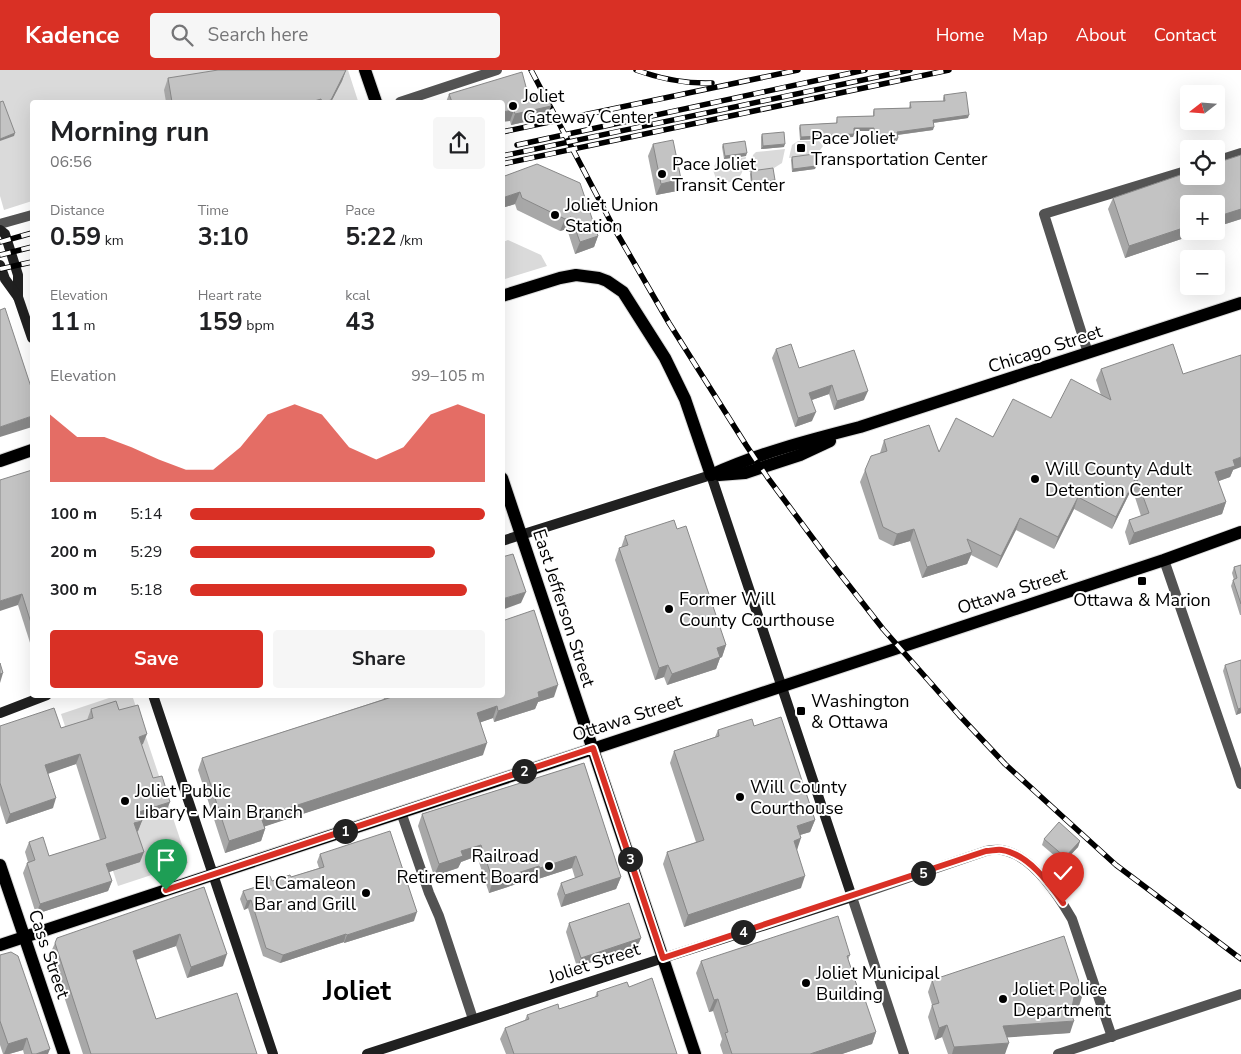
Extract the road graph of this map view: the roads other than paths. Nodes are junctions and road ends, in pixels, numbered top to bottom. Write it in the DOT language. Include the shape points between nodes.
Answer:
graph roads {
  1 [pos="365,70"];
  2 [pos="497,70"];
  3 [pos="375,100"];
  4 [pos="406,100"];
  5 [pos="1241,153"];
  6 [pos="1225,158"];
  7 [pos="1180,173"];
  8 [pos="30,216"];
  9 [pos="0,224"];
  10 [pos="0,230"];
  11 [pos="0,265"];
  12 [pos="505,295"];
  13 [pos="18,297"];
  14 [pos="1241,302"];
  15 [pos="30,332"];
  16 [pos="1088,354"];
  17 [pos="30,451"];
  18 [pos="0,461"];
  19 [pos="711,475"];
  20 [pos="505,487"];
  21 [pos="1241,532"];
  22 [pos="521,535"];
  23 [pos="505,540"];
  24 [pos="1164,560"];
  25 [pos="781,686"];
  26 [pos="38,698"];
  27 [pos="154,698"];
  28 [pos="0,712"];
  29 [pos="593,748"];
  30 [pos="1238,766"];
  31 [pos="1241,784"];
  32 [pos="401,812"];
  33 [pos="0,864"];
  34 [pos="213,874"];
  35 [pos="852,897"];
  36 [pos="24,937"];
  37 [pos="0,945"];
  38 [pos="663,958"];
  39 [pos="1241,994"];
  40 [pos="473,1019"];
  41 [pos="1112,1036"];
  42 [pos="64,1054"];
  43 [pos="273,1054"];
  44 [pos="367,1054"];
  45 [pos="695,1054"];
  46 [pos="904,1054"];
  47 [pos="1058,1054"];
  1 -- 3 [label="main road"];
  2 -- 4 [label="street"];
  5 -- 6 [label="street"];
  7 -- 16 [label="street" via="1044,214"];
  8 -- 9 [label="street"];
  10 -- 13 [label="street" via="18,275"];
  11 -- 13 [label="street" via="5,279"];
  12 -- 19 [label="main road" via="576,275 607,281 623,292 665,358 686,399"];
  13 -- 15 [label="street"];
  14 -- 16 [label="main road, Chicago Street"];
  16 -- 19 [label="main road, Chicago Street" via="860,427 782,461 744,473"];
  17 -- 18 [label="main road"];
  19 -- 22 [label="street"];
  19 -- 25 [label="street"];
  20 -- 22 [label="main road, East Jefferson Street"];
  21 -- 24 [label="main road, Ottawa Street"];
  22 -- 23 [label="street"];
  22 -- 29 [label="main road, East Jefferson Street"];
  24 -- 25 [label="main road, Ottawa Street"];
  24 -- 30 [label="street"];
  25 -- 29 [label="main road, Ottawa Street"];
  25 -- 35 [label="street"];
  26 -- 28 [label="street"];
  27 -- 34 [label="street"];
  29 -- 32 [label="main road, Ottawa Street"];
  29 -- 38 [label="main road, East Jefferson Street"];
  30 -- 31 [label="street"];
  32 -- 34 [label="main road, Ottawa Street"];
  32 -- 40 [label="street"];
  33 -- 36 [label="main road, Cass Street"];
  34 -- 36 [label="main road, Ottawa Street"];
  34 -- 43 [label="street"];
  35 -- 38 [label="street, Joliet Street"];
  35 -- 41 [label="street, Joliet Street" via="986,851 1001,850 1016,855 1054,890 1072,919"];
  35 -- 46 [label="street"];
  36 -- 37 [label="main road, Ottawa Street"];
  36 -- 42 [label="main road, Cass Street"];
  38 -- 40 [label="street, Joliet Street"];
  38 -- 45 [label="main road, East Jefferson Street"];
  39 -- 41 [label="street"];
  40 -- 44 [label="street, Joliet Street"];
  41 -- 47 [label="street"];
}
